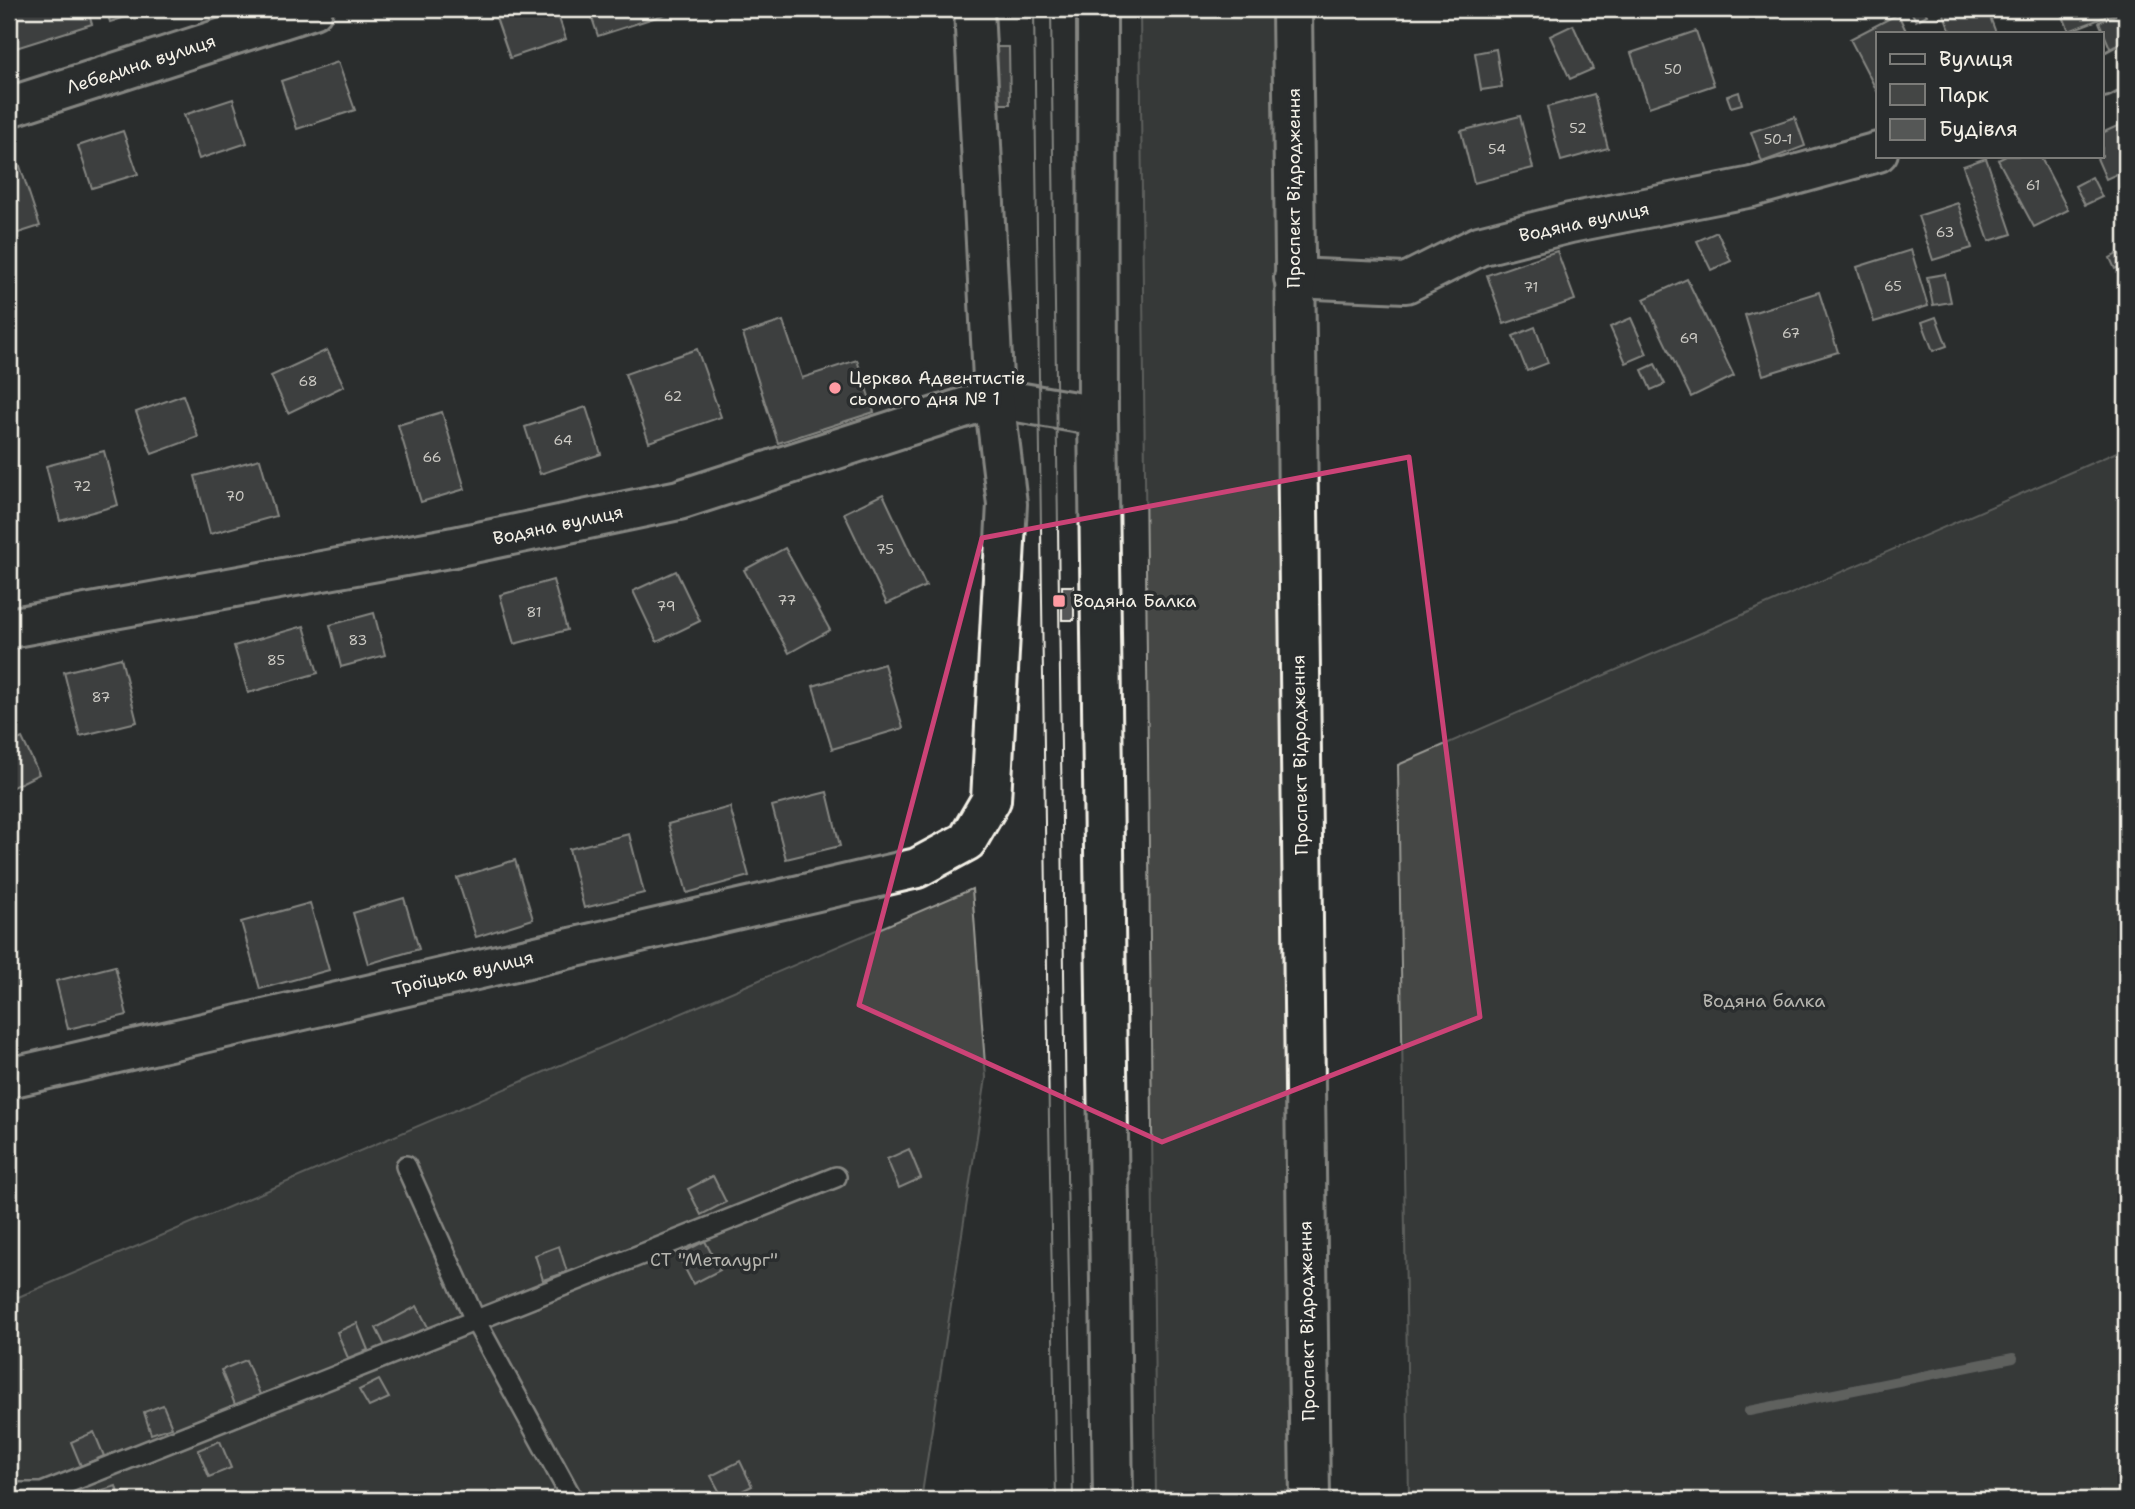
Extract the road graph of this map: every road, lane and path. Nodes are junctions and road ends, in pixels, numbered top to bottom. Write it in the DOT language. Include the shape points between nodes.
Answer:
graph roads {
  1 [pos="313,9"];
  2 [pos="974,9"];
  3 [pos="1097,9"];
  4 [pos="1292,9"];
  5 [pos="2126,64"];
  6 [pos="2104,75"];
  7 [pos="9,107"];
  8 [pos="1876,153"];
  9 [pos="1294,278"];
  10 [pos="994,398"];
  11 [pos="1098,416"];
  12 [pos="9,628"];
  13 [pos="9,1078"];
  14 [pos="406,1166"];
  15 [pos="836,1177"];
  16 [pos="476,1322"];
  17 [pos="9,1493"];
  18 [pos="573,1500"];
  19 [pos="1113,1500"];
  20 [pos="1310,1500"];
  1 -- 7 [label="street, Лебедина вулиця"];
  2 -- 10 [label="street, Троїцька вулиця"];
  3 -- 11 [label="street"];
  4 -- 9 [label="street, Проспект Відродження"];
  5 -- 6 [label="street"];
  8 -- 9 [label="street, Водяна вулиця" via="1752,187 1479,246 1406,283"];
  9 -- 20 [label="street, Проспект Відродження"];
  10 -- 11 [label="street, Водяна вулиця"];
  10 -- 12 [label="street, Водяна вулиця" via="678,500 454,547"];
  10 -- 13 [label="street, Троїцька вулиця" via="1007,504 991,800 967,841 917,868"];
  11 -- 19 [label="street"];
  14 -- 16 [label="lane"];
  15 -- 16 [label="lane"];
  16 -- 17 [label="lane" via="42,1493"];
  16 -- 18 [label="lane"];
}
